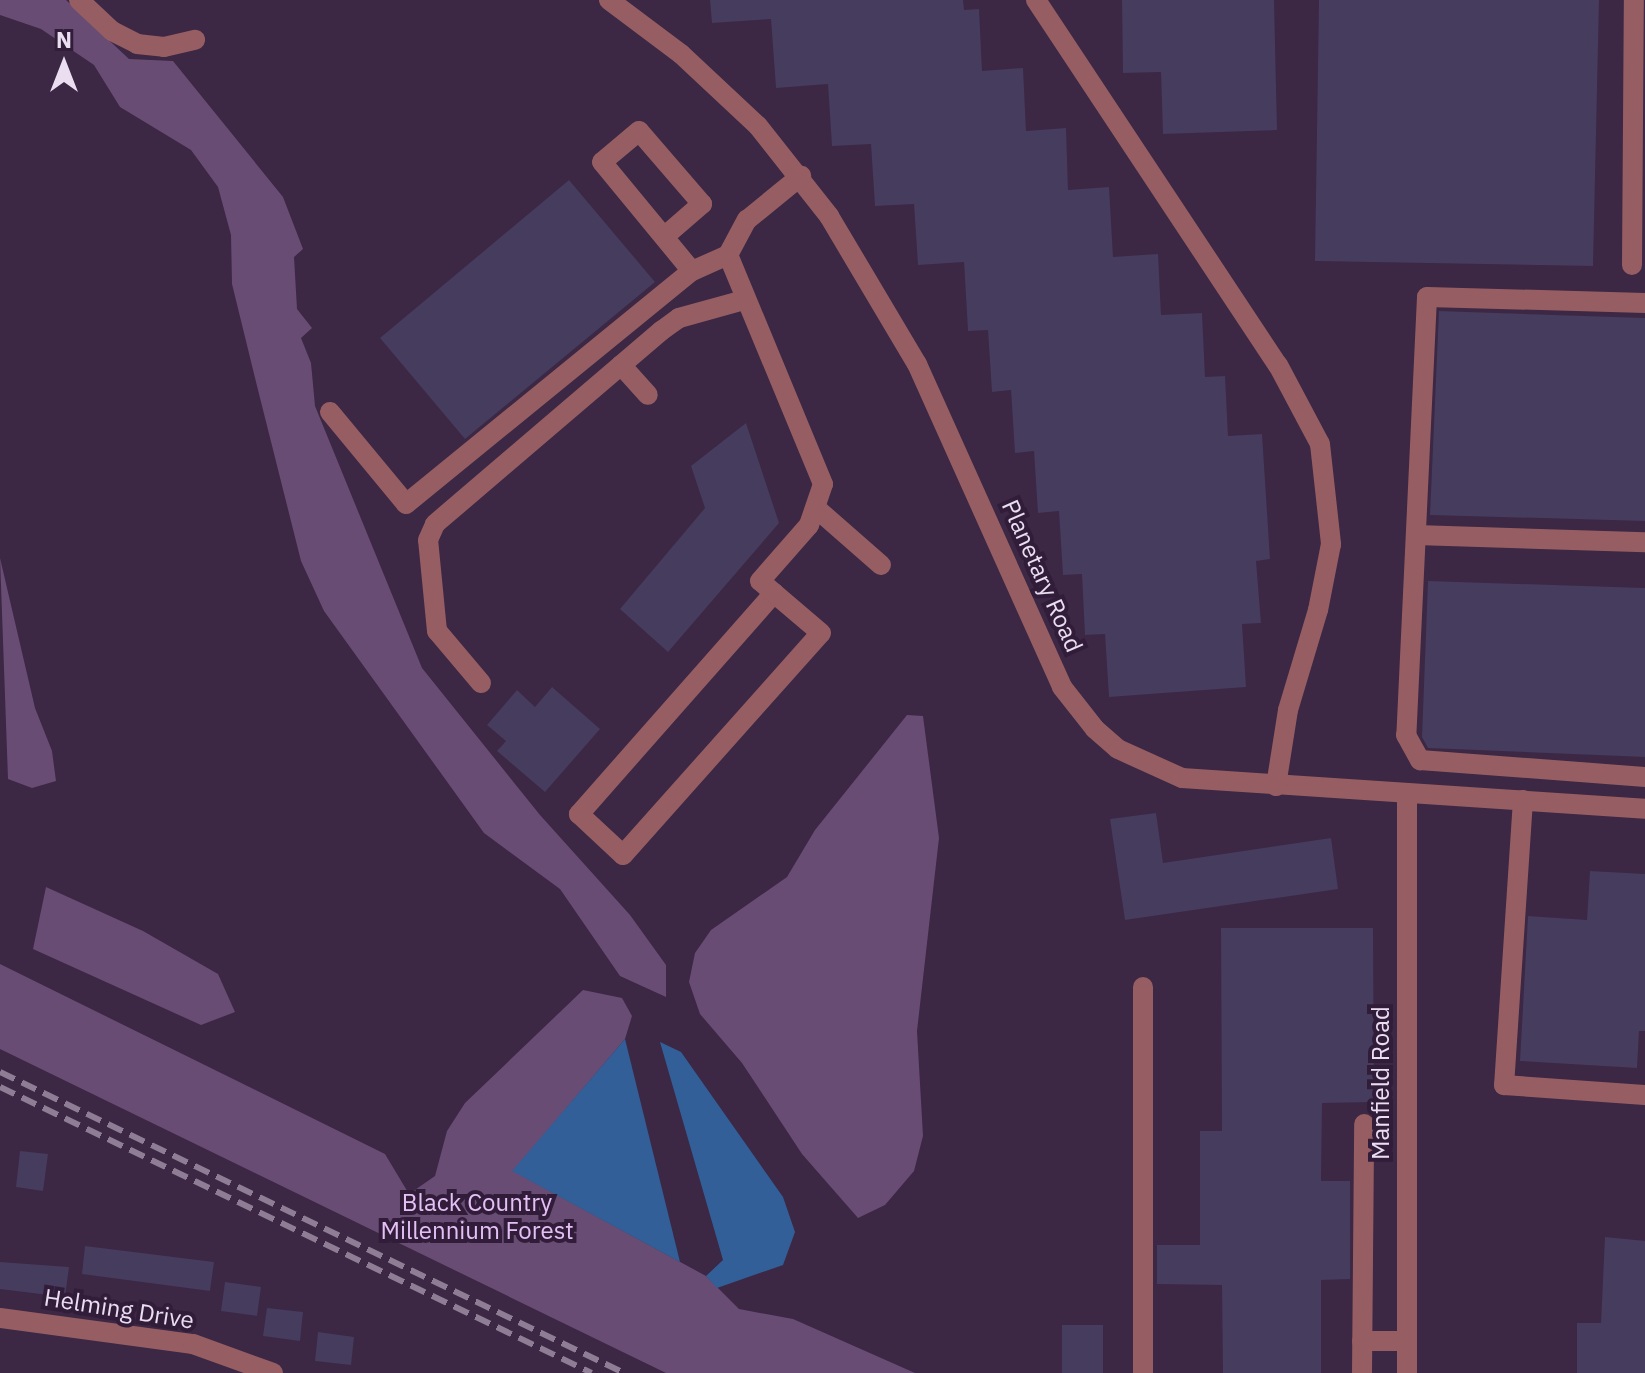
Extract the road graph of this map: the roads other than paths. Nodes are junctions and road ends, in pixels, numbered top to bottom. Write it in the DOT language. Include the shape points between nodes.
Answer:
graph roads {
  1 [pos="79,0"];
  2 [pos="609,0"];
  3 [pos="1036,0"];
  4 [pos="1634,0"];
  5 [pos="195,40"];
  6 [pos="801,176"];
  7 [pos="665,236"];
  8 [pos="728,255"];
  9 [pos="1632,265"];
  10 [pos="692,271"];
  11 [pos="744,300"];
  12 [pos="1645,303"];
  13 [pos="621,365"];
  14 [pos="648,395"];
  15 [pos="330,412"];
  16 [pos="817,509"];
  17 [pos="1416,535"];
  18 [pos="1645,542"];
  19 [pos="881,565"];
  20 [pos="774,593"];
  21 [pos="481,683"];
  22 [pos="1645,777"];
  23 [pos="1276,786"];
  24 [pos="1407,794"];
  25 [pos="1523,800"];
  26 [pos="1645,809"];
  27 [pos="1143,987"];
  28 [pos="1645,1095"];
  29 [pos="1364,1124"];
  30 [pos="0,1318"];
  31 [pos="1362,1341"];
  32 [pos="1407,1341"];
  33 [pos="273,1373"];
  34 [pos="1143,1373"];
  35 [pos="1362,1373"];
  36 [pos="1407,1373"];
  1 -- 5 [label="street" via="112,31 137,44 164,47"];
  2 -- 6 [label="street, Planetary Road" via="713,81"];
  3 -- 23 [label="street" via="1278,365 1320,444 1331,511 1330,555 1288,710"];
  4 -- 9 [label="street"];
  6 -- 8 [label="street" via="747,220"];
  6 -- 23 [label="street, Planetary Road" via="893,317 1076,708 1118,749 1146,765 1182,778"];
  7 -- 7 [label="street" via="602,162 639,131 702,204"];
  7 -- 10 [label="street"];
  8 -- 10 [label="street"];
  8 -- 11 [label="street"];
  10 -- 15 [label="street" via="406,504"];
  11 -- 13 [label="street" via="679,318"];
  11 -- 16 [label="street" via="821,472"];
  12 -- 17 [label="street" via="1427,297"];
  13 -- 14 [label="street"];
  13 -- 21 [label="street" via="435,524 428,540 437,631"];
  16 -- 19 [label="street"];
  16 -- 20 [label="street" via="760,581"];
  17 -- 18 [label="street"];
  17 -- 22 [label="street" via="1406,735 1420,760"];
  20 -- 20 [label="street" via="821,633 623,855 579,814"];
  23 -- 24 [label="street, Planetary Road"];
  24 -- 25 [label="street, Planetary Road"];
  24 -- 32 [label="street, Manfield Road"];
  25 -- 26 [label="street, Planetary Road"];
  25 -- 28 [label="street" via="1504,1085"];
  27 -- 34 [label="street"];
  29 -- 31 [label="street"];
  30 -- 33 [label="street, Helming Drive" via="193,1344"];
  31 -- 32 [label="street"];
  31 -- 35 [label="street"];
  32 -- 36 [label="street, Manfield Road"];
}
